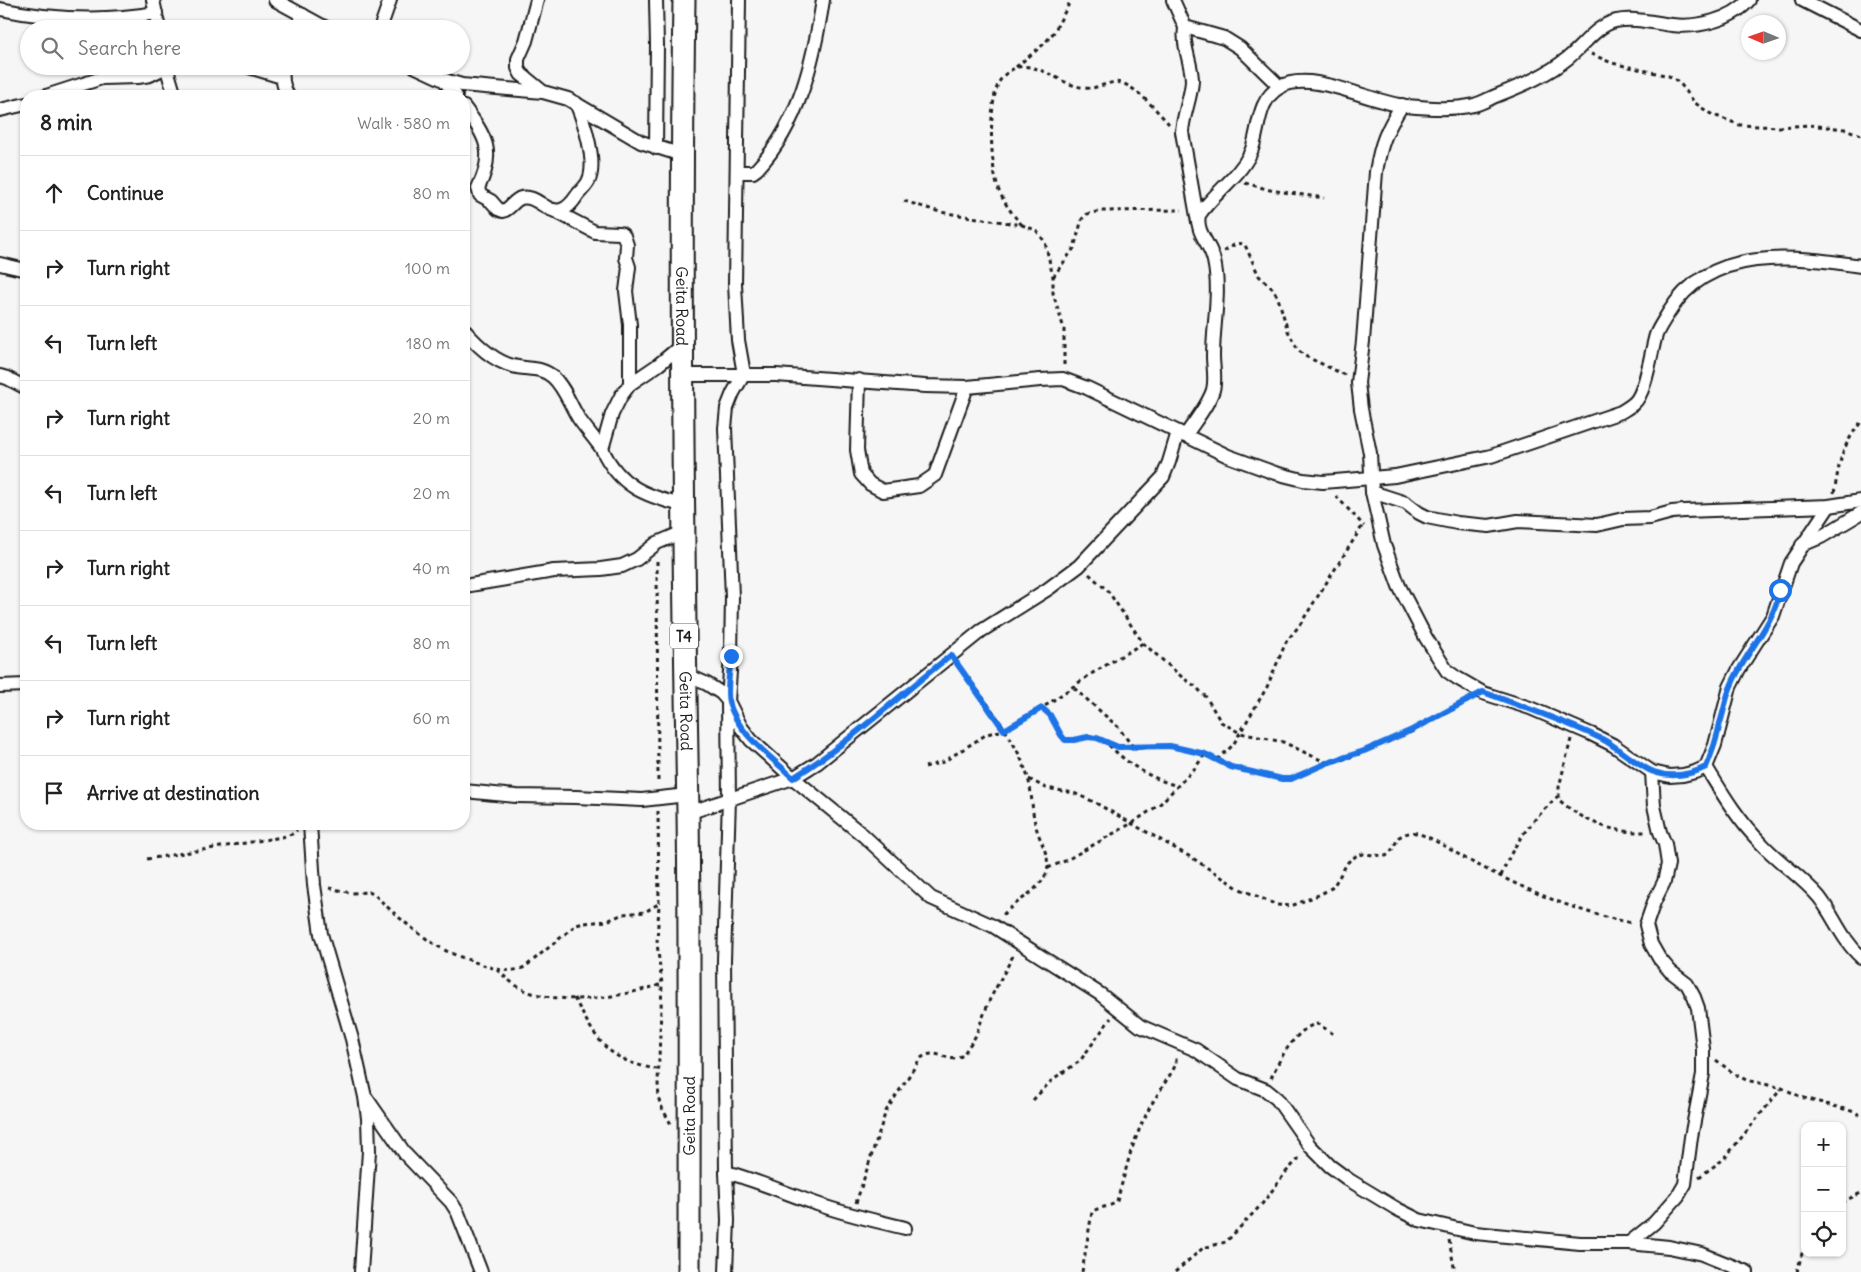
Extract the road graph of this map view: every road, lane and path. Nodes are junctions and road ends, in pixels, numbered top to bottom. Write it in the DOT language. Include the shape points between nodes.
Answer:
graph roads {
  1 [pos="152,0"];
  2 [pos="275,0"];
  3 [pos="390,0"];
  4 [pos="537,0"];
  5 [pos="656,0"];
  6 [pos="684,0"];
  7 [pos="739,0"];
  8 [pos="823,0"];
  9 [pos="1071,0"];
  10 [pos="1173,0"];
  11 [pos="1749,0"];
  12 [pos="1802,0"];
  13 [pos="0,9"];
  14 [pos="156,13"];
  15 [pos="303,15"];
  16 [pos="157,20"];
  17 [pos="301,20"];
  18 [pos="312,20"];
  19 [pos="383,20"];
  20 [pos="1185,27"];
  21 [pos="1861,30"];
  22 [pos="1579,49"];
  23 [pos="1013,69"];
  24 [pos="146,75"];
  25 [pos="168,75"];
  26 [pos="283,75"];
  27 [pos="433,75"];
  28 [pos="444,80"];
  29 [pos="1280,87"];
  30 [pos="65,90"];
  31 [pos="173,90"];
  32 [pos="285,90"];
  33 [pos="452,90"];
  34 [pos="543,92"];
  35 [pos="576,103"];
  36 [pos="20,105"];
  37 [pos="1402,105"];
  38 [pos="0,110"];
  39 [pos="470,115"];
  40 [pos="1861,135"];
  41 [pos="1184,144"];
  42 [pos="656,148"];
  43 [pos="682,155"];
  44 [pos="738,172"];
  45 [pos="1233,178"];
  46 [pos="1324,198"];
  47 [pos="904,201"];
  48 [pos="553,210"];
  49 [pos="1196,216"];
  50 [pos="1022,225"];
  51 [pos="1214,256"];
  52 [pos="0,264"];
  53 [pos="1861,266"];
  54 [pos="20,269"];
  55 [pos="1053,277"];
  56 [pos="470,337"];
  57 [pos="682,345"];
  58 [pos="744,374"];
  59 [pos="682,375"];
  60 [pos="0,376"];
  61 [pos="1063,379"];
  62 [pos="859,380"];
  63 [pos="1358,383"];
  64 [pos="630,384"];
  65 [pos="20,385"];
  66 [pos="967,387"];
  67 [pos="1861,422"];
  68 [pos="1182,434"];
  69 [pos="602,449"];
  70 [pos="1323,482"];
  71 [pos="1371,486"];
  72 [pos="1861,501"];
  73 [pos="682,505"];
  74 [pos="1829,506"];
  75 [pos="1861,513"];
  76 [pos="1363,525"];
  77 [pos="1367,531"];
  78 [pos="683,532"];
  79 [pos="657,543"];
  80 [pos="1802,545"];
  81 [pos="1079,566"];
  82 [pos="470,585"];
  83 [pos="1143,643"];
  84 [pos="951,655"];
  85 [pos="685,674"];
  86 [pos="20,685"];
  87 [pos="0,686"];
  88 [pos="1074,688"];
  89 [pos="1483,692"];
  90 [pos="728,701"];
  91 [pos="1042,708"];
  92 [pos="1573,726"];
  93 [pos="1004,730"];
  94 [pos="1240,733"];
  95 [pos="1108,744"];
  96 [pos="1134,747"];
  97 [pos="1205,754"];
  98 [pos="1217,760"];
  99 [pos="1327,763"];
  100 [pos="925,767"];
  101 [pos="1706,767"];
  102 [pos="1652,772"];
  103 [pos="793,778"];
  104 [pos="1029,779"];
  105 [pos="1179,786"];
  106 [pos="470,791"];
  107 [pos="1558,796"];
  108 [pos="729,798"];
  109 [pos="658,799"];
  110 [pos="688,804"];
  111 [pos="1132,823"];
  112 [pos="298,830"];
  113 [pos="306,830"];
  114 [pos="1660,832"];
  115 [pos="146,859"];
  116 [pos="1048,868"];
  117 [pos="1501,876"];
  118 [pos="314,886"];
  119 [pos="658,904"];
  120 [pos="1646,925"];
  121 [pos="993,926"];
  122 [pos="1021,943"];
  123 [pos="1861,957"];
  124 [pos="497,970"];
  125 [pos="662,984"];
  126 [pos="574,998"];
  127 [pos="1119,1008"];
  128 [pos="1335,1035"];
  129 [pos="1169,1038"];
  130 [pos="1703,1049"];
  131 [pos="657,1069"];
  132 [pos="1782,1088"];
  133 [pos="1266,1090"];
  134 [pos="365,1097"];
  135 [pos="1033,1100"];
  136 [pos="1861,1116"];
  137 [pos="689,1138"];
  138 [pos="1310,1146"];
  139 [pos="726,1172"];
  140 [pos="1685,1184"];
  141 [pos="1861,1193"];
  142 [pos="1846,1200"];
  143 [pos="852,1215"];
  144 [pos="905,1228"];
  145 [pos="1446,1228"];
  146 [pos="1629,1243"];
  147 [pos="1801,1257"];
  148 [pos="361,1272"];
  149 [pos="481,1272"];
  150 [pos="689,1272"];
  151 [pos="726,1272"];
  152 [pos="1082,1272"];
  153 [pos="1175,1272"];
  154 [pos="1455,1272"];
  155 [pos="1747,1272"];
  156 [pos="1797,1272"];
  1 -- 14 [label="street"];
  2 -- 15 [label="street"];
  3 -- 19 [label="street"];
  4 -- 34 [label="street" via="518,68"];
  5 -- 42 [label="street"];
  6 -- 43 [label="highway, Geita Road / T4"];
  7 -- 44 [label="street"];
  8 -- 44 [label="street" via="800,98 784,135 757,169"];
  9 -- 23 [label="path" via="1044,44"];
  10 -- 20 [label="street"];
  11 -- 22 [label="street" via="1723,18 1701,24 1675,26 1615,21 1603,26"];
  12 -- 21 [label="street"];
  13 -- 14 [label="street" via="81,19"];
  14 -- 16 [label="street"];
  15 -- 17 [label="street"];
  15 -- 18 [label="street"];
  20 -- 29 [label="street" via="1224,38 1240,48"];
  20 -- 41 [label="street" via="1184,45 1192,84 1183,118"];
  22 -- 37 [label="street" via="1528,83 1474,105 1435,108"];
  22 -- 40 [label="path" via="1612,63 1669,76 1679,82 1695,103 1711,114 1740,125 1809,125 1845,129"];
  23 -- 41 [label="path" via="1031,67 1084,88 1116,82 1126,84 1171,126"];
  23 -- 50 [label="path" via="1000,81 995,92 992,151 998,189"];
  24 -- 30 [label="street" via="102,78"];
  25 -- 31 [label="street"];
  26 -- 32 [label="street"];
  27 -- 28 [label="street"];
  28 -- 33 [label="street"];
  28 -- 34 [label="street" via="462,85"];
  29 -- 37 [label="street" via="1312,82"];
  29 -- 45 [label="street" via="1263,108 1251,152"];
  34 -- 35 [label="street"];
  35 -- 42 [label="street" via="624,133"];
  35 -- 48 [label="street" via="590,144 589,181 571,204 562,210"];
  36 -- 38 [label="street"];
  37 -- 63 [label="street" via="1380,146"];
  39 -- 48 [label="street" via="487,144 489,156 478,188 480,195 503,212 519,198 525,197"];
  41 -- 49 [label="street"];
  42 -- 43 [label="street"];
  43 -- 57 [label="highway, Geita Road / T4"];
  44 -- 58 [label="street" via="736,309"];
  45 -- 46 [label="path" via="1270,190"];
  45 -- 49 [label="street"];
  47 -- 50 [label="path" via="940,212"];
  48 -- 64 [label="street" via="594,232 624,236 629,267 626,291 630,325"];
  49 -- 51 [label="street" via="1199,230"];
  49 -- 55 [label="path" via="1101,211 1087,214 1082,219 1074,248"];
  50 -- 55 [label="path" via="1036,230 1045,242"];
  51 -- 63 [label="path" via="1235,244 1245,245 1259,276 1278,298 1288,331 1298,350"];
  51 -- 68 [label="street" via="1218,295 1213,390"];
  52 -- 54 [label="street"];
  53 -- 71 [label="street" via="1784,258 1753,260 1723,268 1699,279 1679,297 1657,332 1644,384 1635,402 1621,412 1490,456"];
  55 -- 61 [label="path" via="1053,293 1064,328"];
  56 -- 69 [label="street" via="497,360 513,366 540,369 552,376"];
  57 -- 59 [label="highway, Geita Road / T4"];
  57 -- 64 [label="street"];
  58 -- 59 [label="street"];
  58 -- 62 [label="street"];
  58 -- 90 [label="street" via="727,408 725,428 732,597"];
  59 -- 73 [label="highway, Geita Road / T4"];
  60 -- 65 [label="street"];
  61 -- 66 [label="street"];
  61 -- 68 [label="street"];
  62 -- 66 [label="street"];
  62 -- 66 [label="street" via="857,450 861,474 870,484 884,491 919,486 935,475"];
  63 -- 71 [label="street" via="1370,453"];
  64 -- 69 [label="street" via="612,414"];
  67 -- 74 [label="path" via="1847,440"];
  68 -- 70 [label="street" via="1274,473"];
  68 -- 81 [label="street" via="1162,477"];
  69 -- 73 [label="street" via="609,464 634,487 652,498"];
  70 -- 71 [label="street"];
  70 -- 76 [label="path"];
  71 -- 74 [label="street" via="1427,517 1489,526 1518,521 1596,524 1684,511"];
  71 -- 89 [label="street" via="1390,562 1426,638 1447,671"];
  72 -- 74 [label="street"];
  73 -- 78 [label="highway, Geita Road / T4"];
  74 -- 80 [label="street"];
  75 -- 80 [label="street"];
  76 -- 77 [label="path"];
  76 -- 94 [label="path" via="1286,642 1267,687"];
  78 -- 79 [label="street"];
  78 -- 85 [label="highway, Geita Road / T4"];
  79 -- 82 [label="street" via="622,566 531,573"];
  79 -- 109 [label="path"];
  80 -- 101 [label="street" via="1785,576 1772,616 1730,687"];
  81 -- 83 [label="path" via="1108,591"];
  81 -- 84 [label="street" via="981,631"];
  83 -- 88 [label="path"];
  83 -- 94 [label="path" via="1206,697 1221,722"];
  84 -- 93 [label="path"];
  84 -- 103 [label="street" via="845,742"];
  85 -- 90 [label="street" via="707,684"];
  85 -- 110 [label="highway, Geita Road / T4"];
  86 -- 87 [label="street"];
  88 -- 91 [label="path"];
  88 -- 96 [label="path" via="1118,727"];
  89 -- 92 [label="street"];
  89 -- 99 [label="path" via="1412,730"];
  90 -- 103 [label="street" via="751,740"];
  90 -- 108 [label="street"];
  91 -- 93 [label="path"];
  91 -- 95 [label="path" via="1065,740 1088,737"];
  92 -- 102 [label="street" via="1613,745"];
  92 -- 107 [label="path"];
  93 -- 100 [label="path" via="980,738 943,762"];
  93 -- 104 [label="path"];
  94 -- 98 [label="path"];
  94 -- 99 [label="path" via="1283,742"];
  95 -- 96 [label="path"];
  95 -- 105 [label="path" via="1128,762 1154,778"];
  96 -- 97 [label="path" via="1170,746"];
  97 -- 98 [label="path"];
  97 -- 105 [label="path"];
  98 -- 99 [label="path" via="1231,767 1282,779 1297,777"];
  101 -- 102 [label="street" via="1683,775"];
  101 -- 123 [label="street" via="1746,827 1820,899"];
  102 -- 114 [label="street" via="1654,806"];
  103 -- 108 [label="street"];
  103 -- 121 [label="street" via="864,836 931,898"];
  104 -- 111 [label="path" via="1046,788 1085,797"];
  104 -- 116 [label="path" via="1032,810"];
  105 -- 111 [label="path" via="1159,805"];
  106 -- 109 [label="street" via="516,796"];
  107 -- 114 [label="path" via="1567,807 1600,826"];
  107 -- 117 [label="path" via="1521,835"];
  108 -- 110 [label="street"];
  108 -- 139 [label="street" via="724,960"];
  109 -- 110 [label="street"];
  109 -- 119 [label="path"];
  110 -- 137 [label="highway, Geita Road / T4"];
  111 -- 116 [label="path"];
  111 -- 117 [label="path" via="1238,888 1277,906 1291,906 1321,894 1333,887 1348,862 1356,856 1386,856 1398,837 1410,832 1425,836"];
  112 -- 115 [label="path" via="282,837"];
  113 -- 118 [label="street"];
  114 -- 120 [label="street" via="1668,864"];
  116 -- 121 [label="path" via="1034,888 1008,908"];
  117 -- 120 [label="path" via="1545,898 1616,920"];
  118 -- 124 [label="path" via="352,893 369,892 442,949"];
  118 -- 134 [label="street" via="321,934 352,1039"];
  119 -- 124 [label="path" via="645,912 576,925 525,967"];
  119 -- 125 [label="path" via="657,952"];
  120 -- 130 [label="street" via="1659,958 1687,984 1694,997"];
  121 -- 122 [label="street"];
  122 -- 127 [label="street"];
  122 -- 143 [label="path" via="990,999 969,1048 956,1059 939,1054 925,1055 886,1111"];
  124 -- 126 [label="path" via="532,993"];
  125 -- 126 [label="path" via="623,995"];
  125 -- 131 [label="path"];
  126 -- 131 [label="path" via="604,1047 628,1062"];
  127 -- 129 [label="street" via="1140,1026"];
  127 -- 135 [label="path" via="1080,1062 1053,1079"];
  128 -- 133 [label="path" via="1318,1024 1309,1027 1283,1054"];
  129 -- 133 [label="street" via="1196,1050 1238,1079"];
  129 -- 152 [label="path" via="1176,1064 1142,1125 1117,1201 1112,1206 1092,1212"];
  130 -- 132 [label="path" via="1746,1080"];
  130 -- 140 [label="street" via="1703,1074"];
  131 -- 137 [label="path" via="659,1100 663,1110 669,1122"];
  132 -- 136 [label="path"];
  132 -- 140 [label="path" via="1724,1159 1710,1171"];
  133 -- 138 [label="street" via="1277,1099"];
  134 -- 148 [label="street" via="369,1151"];
  134 -- 149 [label="street" via="406,1155 452,1202"];
  137 -- 150 [label="highway, Geita Road / T4"];
  138 -- 145 [label="street" via="1342,1175 1397,1209"];
  138 -- 153 [label="path" via="1226,1242 1203,1248"];
  139 -- 143 [label="street"];
  139 -- 151 [label="street"];
  140 -- 146 [label="street" via="1659,1218"];
  141 -- 142 [label="path"];
  143 -- 144 [label="street"];
  145 -- 146 [label="street" via="1580,1243"];
  145 -- 154 [label="path"];
  146 -- 155 [label="street" via="1702,1254"];
  147 -- 156 [label="path"];
}
